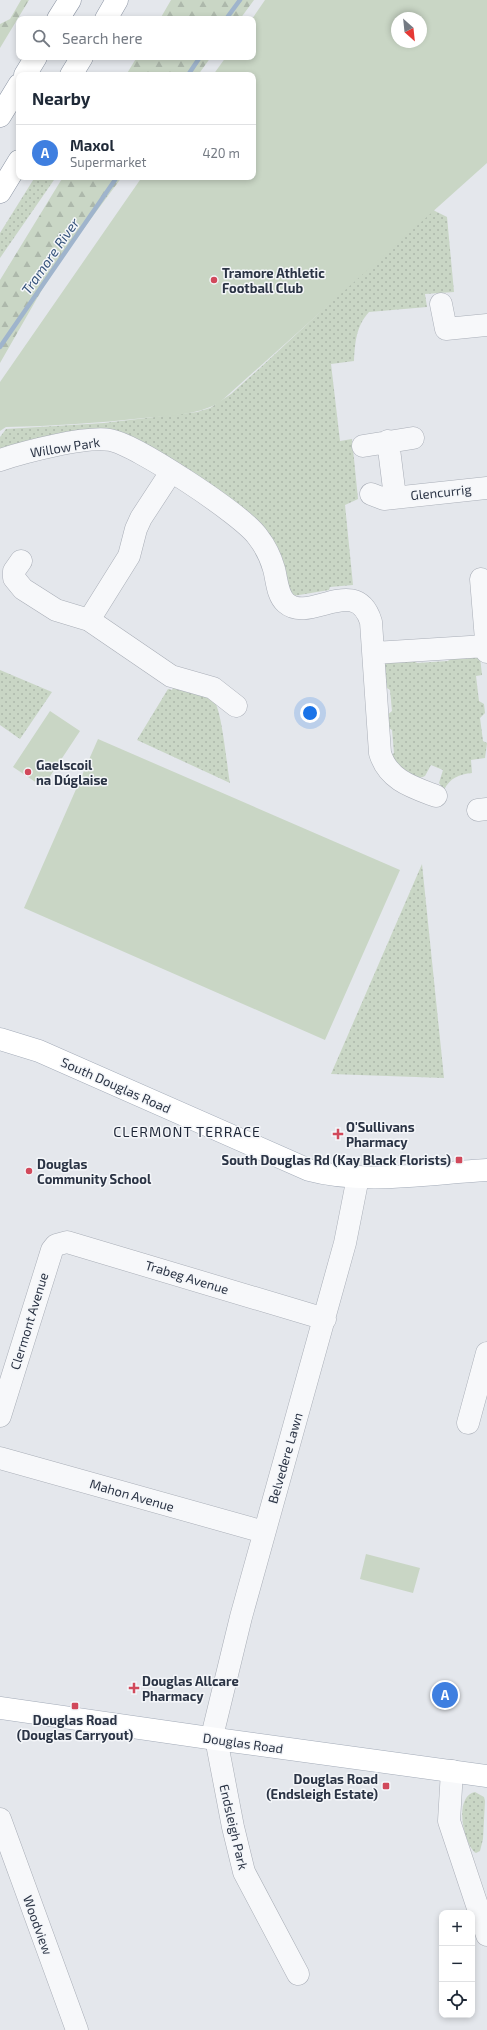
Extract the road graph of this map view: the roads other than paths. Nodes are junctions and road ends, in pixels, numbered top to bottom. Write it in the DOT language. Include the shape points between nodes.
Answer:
graph roads {
  1 [pos="70,0"];
  2 [pos="117,0"];
  3 [pos="60,16"];
  4 [pos="108,16"];
  5 [pos="34,60"];
  6 [pos="80,60"];
  7 [pos="27,72"];
  8 [pos="73,72"];
  9 [pos="16,90"];
  10 [pos="0,116"];
  11 [pos="16,166"];
  12 [pos="1,191"];
  13 [pos="441,304"];
  14 [pos="487,325"];
  15 [pos="413,438"];
  16 [pos="388,441"];
  17 [pos="363,446"];
  18 [pos="0,460"];
  19 [pos="171,472"];
  20 [pos="487,488"];
  21 [pos="371,494"];
  22 [pos="395,497"];
  23 [pos="21,561"];
  24 [pos="481,579"];
  25 [pos="89,620"];
  26 [pos="487,649"];
  27 [pos="374,653"];
  28 [pos="236,706"];
  29 [pos="436,796"];
  30 [pos="0,1039"];
  31 [pos="487,1170"];
  32 [pos="358,1177"];
  33 [pos="52,1250"];
  34 [pos="325,1319"];
  35 [pos="487,1353"];
  36 [pos="484,1376"];
  37 [pos="0,1416"];
  38 [pos="468,1423"];
  39 [pos="0,1458"];
  40 [pos="264,1532"];
  41 [pos="0,1708"];
  42 [pos="216,1739"];
  43 [pos="452,1772"];
  44 [pos="487,1776"];
  45 [pos="0,1820"];
  46 [pos="487,1935"];
  47 [pos="298,1974"];
  48 [pos="77,2030"];
  1 -- 3 [label="main road"];
  2 -- 4 [label="main road"];
  5 -- 7 [label="main road"];
  6 -- 8 [label="main road"];
  9 -- 10 [label="main road"];
  11 -- 12 [label="main road"];
  13 -- 14 [label="street" via="446,329"];
  15 -- 16 [label="street"];
  16 -- 17 [label="street"];
  16 -- 22 [label="street, Glencurrig"];
  18 -- 19 [label="street, Willow Park" via="59,445 110,440 135,449"];
  19 -- 25 [label="street" via="141,518 130,556"];
  19 -- 27 [label="street, Willow Park" via="252,530 269,556 280,596 285,602 297,608 342,601 358,601 365,606 369,614"];
  20 -- 22 [label="street, Glencurrig"];
  21 -- 22 [label="street, Glencurrig" via="384,499"];
  23 -- 25 [label="street" via="14,571 14,578 23,589 56,610"];
  24 -- 26 [label="street"];
  25 -- 28 [label="street" via="171,676 213,688"];
  26 -- 27 [label="street"];
  27 -- 29 [label="street" via="380,753 383,761 395,777 405,784"];
  30 -- 32 [label="main road, South Douglas Road" via="39,1051 298,1166 328,1175"];
  31 -- 32 [label="main road, South Douglas Road"];
  32 -- 34 [label="street, Belvedere Lawn" via="345,1243"];
  33 -- 34 [label="street, Trabeg Avenue" via="56,1245 67,1242"];
  33 -- 37 [label="street, Clermont Avenue"];
  34 -- 40 [label="street, Belvedere Lawn"];
  35 -- 36 [label="street"];
  36 -- 38 [label="street"];
  39 -- 40 [label="street, Mahon Avenue"];
  40 -- 42 [label="street, Belvedere Lawn" via="214,1728"];
  41 -- 42 [label="main road, Douglas Road"];
  42 -- 43 [label="main road, Douglas Road"];
  42 -- 47 [label="street, Endsleigh Park" via="244,1872"];
  43 -- 44 [label="main road, Douglas Road"];
  43 -- 46 [label="street" via="449,1821"];
  45 -- 48 [label="street, Woodview"];
}
